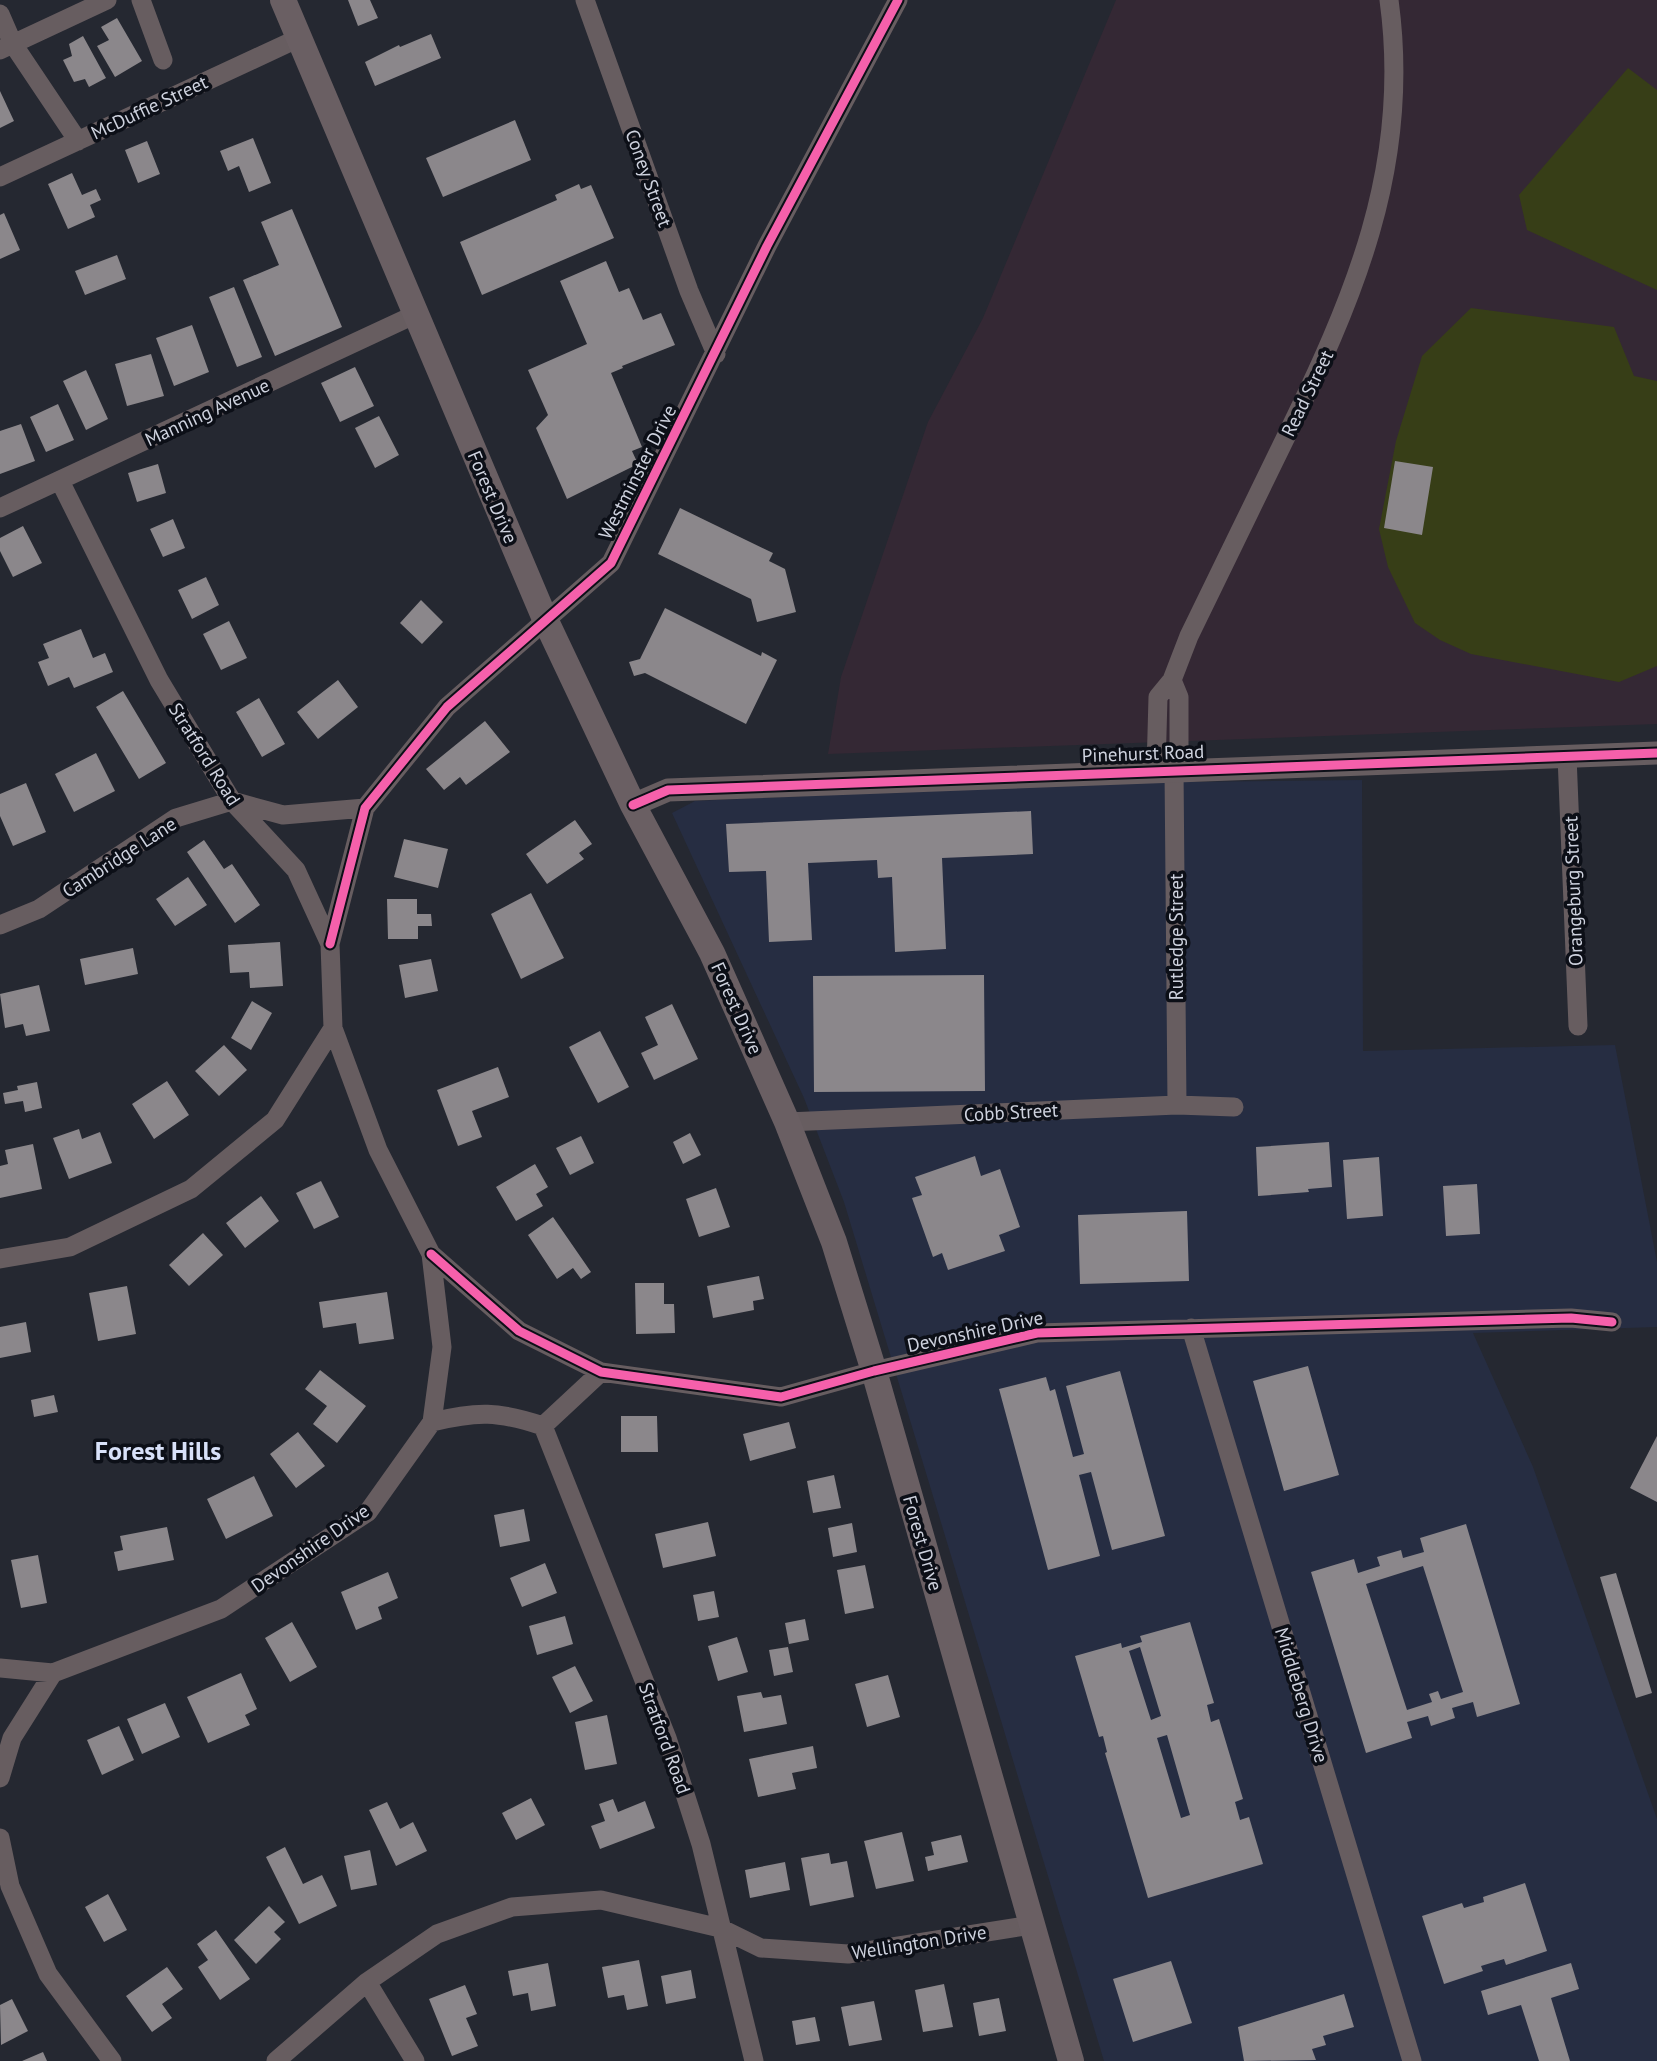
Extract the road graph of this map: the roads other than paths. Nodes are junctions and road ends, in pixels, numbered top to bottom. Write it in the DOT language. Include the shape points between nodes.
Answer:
graph roads {
  1 [pos="107,0"];
  2 [pos="141,0"];
  3 [pos="283,0"];
  4 [pos="585,0"];
  5 [pos="898,0"];
  6 [pos="1389,0"];
  7 [pos="0,14"];
  8 [pos="299,38"];
  9 [pos="6,47"];
  10 [pos="163,60"];
  11 [pos="78,141"];
  12 [pos="0,177"];
  13 [pos="414,314"];
  14 [pos="716,354"];
  15 [pos="61,481"];
  16 [pos="0,508"];
  17 [pos="545,619"];
  18 [pos="1657,753"];
  19 [pos="1567,756"];
  20 [pos="1170,770"];
  21 [pos="232,801"];
  22 [pos="632,805"];
  23 [pos="365,808"];
  24 [pos="0,925"];
  25 [pos="330,944"];
  26 [pos="1578,1026"];
  27 [pos="333,1028"];
  28 [pos="1177,1105"];
  29 [pos="1234,1107"];
  30 [pos="787,1122"];
  31 [pos="431,1254"];
  32 [pos="0,1259"];
  33 [pos="1612,1322"];
  34 [pos="1191,1328"];
  35 [pos="874,1371"];
  36 [pos="601,1372"];
  37 [pos="432,1422"];
  38 [pos="543,1426"];
  39 [pos="0,1668"];
  40 [pos="53,1673"];
  41 [pos="0,1778"];
  42 [pos="0,1838"];
  43 [pos="1031,1925"];
  44 [pos="720,1928"];
  45 [pos="367,1982"];
  46 [pos="112,2061"];
  47 [pos="276,2061"];
  48 [pos="415,2061"];
  49 [pos="754,2061"];
  50 [pos="1071,2061"];
  51 [pos="1412,2061"];
  1 -- 9 [label="street"];
  2 -- 10 [label="street"];
  3 -- 8 [label="main road, Forest Drive"];
  4 -- 14 [label="street, Coney Street"];
  5 -- 14 [label="street, Westminster Drive" via="767,246"];
  6 -- 20 [label="street, Read Street" via="1393,83 1388,150 1374,229 1325,358 1189,636 1172,680 1158,697"];
  7 -- 9 [label="street"];
  8 -- 11 [label="street, McDuffie Street"];
  8 -- 13 [label="main road, Forest Drive"];
  9 -- 11 [label="street"];
  11 -- 12 [label="street, McDuffie Street"];
  13 -- 15 [label="street, Manning Avenue"];
  13 -- 17 [label="main road, Forest Drive"];
  14 -- 17 [label="street, Westminster Drive" via="611,563"];
  15 -- 16 [label="street, Manning Avenue"];
  15 -- 21 [label="street, Stratford Road" via="159,680"];
  17 -- 22 [label="main road, Forest Drive"];
  17 -- 23 [label="street, Westminster Drive" via="447,707"];
  18 -- 19 [label="street, Pinehurst Road"];
  19 -- 20 [label="street, Pinehurst Road"];
  19 -- 26 [label="street, Orangeburg Street"];
  20 -- 22 [label="street, Pinehurst Road" via="668,790"];
  20 -- 28 [label="street, Rutledge Street"];
  21 -- 23 [label="street" via="283,815"];
  21 -- 24 [label="street, Cambridge Lane" via="177,818 39,909"];
  21 -- 25 [label="street, Stratford Road" via="296,870"];
  22 -- 30 [label="main road, Forest Drive" via="712,953"];
  23 -- 25 [label="street, Westminster Drive"];
  25 -- 27 [label="street, Stratford Road"];
  27 -- 31 [label="street, Stratford Road" via="378,1150"];
  27 -- 32 [label="street" via="275,1120 191,1189 70,1247"];
  28 -- 29 [label="street, Cobb Street"];
  28 -- 30 [label="street, Cobb Street"];
  30 -- 35 [label="main road, Forest Drive" via="834,1242"];
  31 -- 36 [label="street, Devonshire Drive" via="519,1331"];
  31 -- 37 [label="street" via="442,1347"];
  33 -- 34 [label="street, Devonshire Drive" via="1571,1318"];
  34 -- 35 [label="street, Devonshire Drive" via="1037,1333"];
  34 -- 51 [label="street, Middleberg Drive"];
  35 -- 36 [label="street, Devonshire Drive" via="781,1397"];
  35 -- 43 [label="main road, Forest Drive"];
  36 -- 38 [label="street"];
  37 -- 38 [label="street" via="473,1412"];
  37 -- 40 [label="street, Devonshire Drive" via="368,1512 357,1520 221,1609"];
  38 -- 44 [label="street, Stratford Road" via="667,1738 701,1844"];
  39 -- 40 [label="street, Devonshire Drive"];
  40 -- 41 [label="street" via="12,1738"];
  42 -- 46 [label="street" via="10,1886 48,1974"];
  43 -- 44 [label="street, Wellington Drive" via="848,1954 761,1948"];
  43 -- 50 [label="main road, Forest Drive"];
  44 -- 45 [label="street, Wellington Drive" via="601,1900 512,1907 437,1934"];
  44 -- 49 [label="street, Stratford Road"];
  45 -- 47 [label="street, Wellington Drive"];
  45 -- 48 [label="street"];
}
